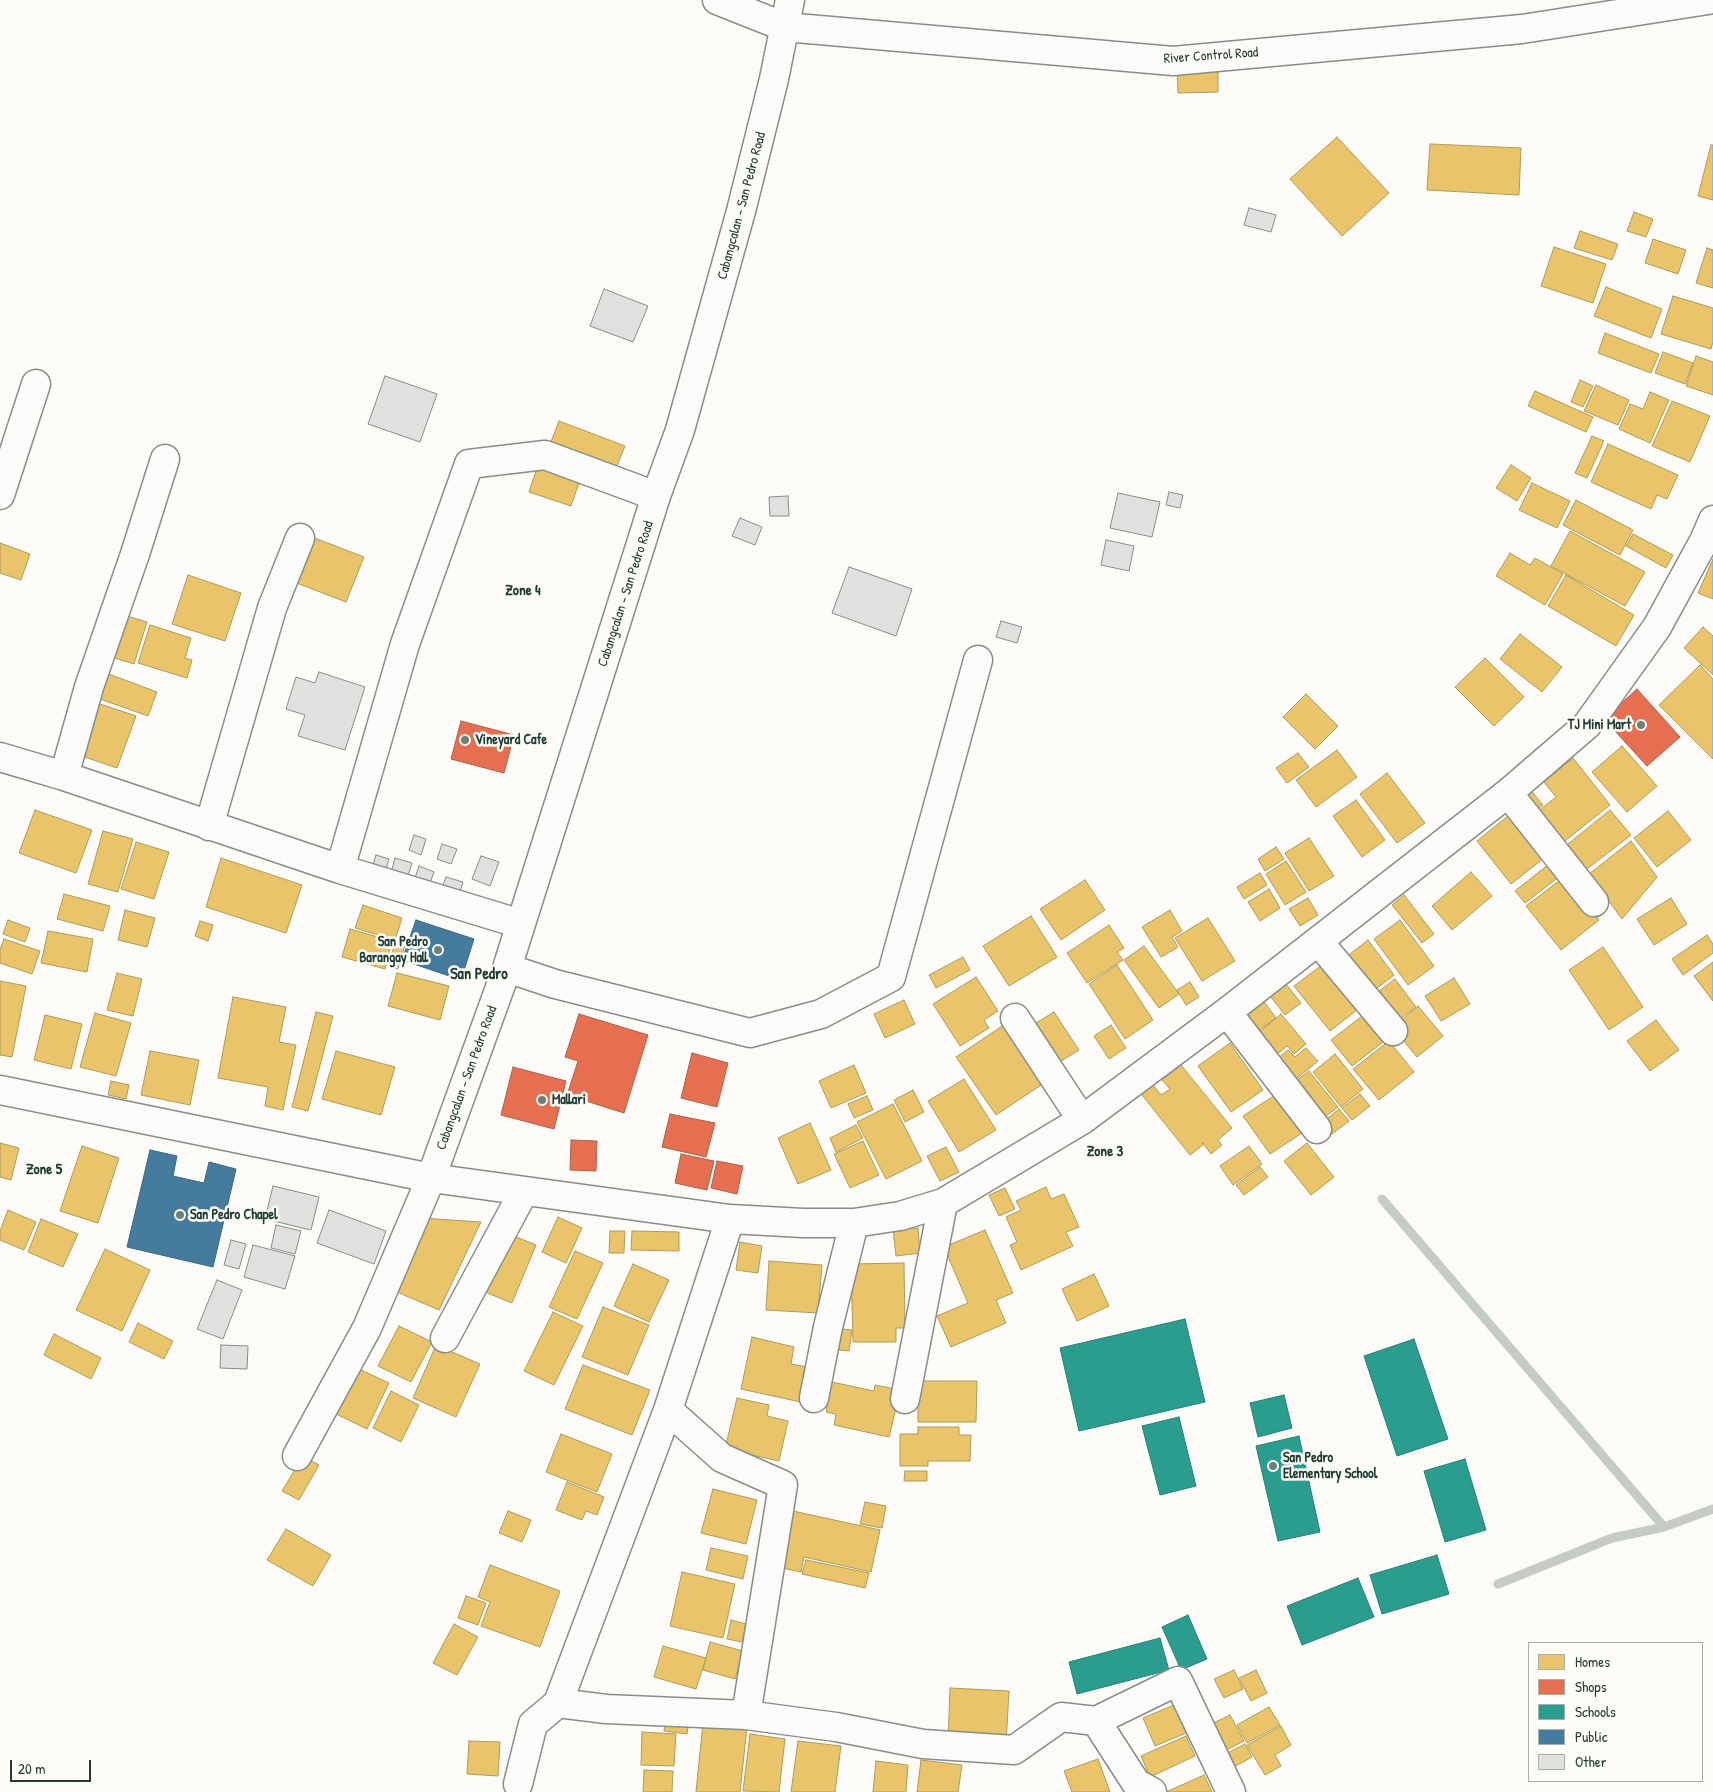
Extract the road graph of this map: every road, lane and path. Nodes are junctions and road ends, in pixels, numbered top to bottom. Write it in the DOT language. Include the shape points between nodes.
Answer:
graph roads {
  1 [pos="717,0"];
  2 [pos="790,0"];
  3 [pos="1708,0"];
  4 [pos="785,26"];
  5 [pos="36,384"];
  6 [pos="165,458"];
  7 [pos="0,495"];
  8 [pos="656,496"];
  9 [pos="1713,520"];
  10 [pos="300,538"];
  11 [pos="978,660"];
  12 [pos="0,756"];
  13 [pos="64,776"];
  14 [pos="1508,793"];
  15 [pos="209,826"];
  16 [pos="340,869"];
  17 [pos="1594,902"];
  18 [pos="521,924"];
  19 [pos="1318,941"];
  20 [pos="507,968"];
  21 [pos="1227,1012"];
  22 [pos="1015,1018"];
  23 [pos="1393,1031"];
  24 [pos="0,1090"];
  25 [pos="1082,1120"];
  26 [pos="1317,1129"];
  27 [pos="431,1178"];
  28 [pos="524,1191"];
  29 [pos="943,1203"];
  30 [pos="730,1219"];
  31 [pos="854,1223"];
  32 [pos="445,1338"];
  33 [pos="814,1398"];
  34 [pos="905,1398"];
  35 [pos="668,1410"];
  36 [pos="298,1456"];
  37 [pos="558,1703"];
  38 [pos="746,1715"];
  39 [pos="1096,1721"];
  40 [pos="518,1784"];
  41 [pos="1152,1792"];
  42 [pos="1231,1792"];
  1 -- 4 [label="street, River Control Road"];
  2 -- 4 [label="street, Cabangcalan - San Pedro Road"];
  3 -- 4 [label="street, River Control Road" via="1522,29 1173,61"];
  4 -- 8 [label="street, Cabangcalan - San Pedro Road" via="741,211 680,430"];
  5 -- 7 [label="street"];
  6 -- 13 [label="street" via="89,687"];
  8 -- 16 [label="street" via="545,455 468,464 405,644"];
  8 -- 18 [label="street, Cabangcalan - San Pedro Road"];
  9 -- 14 [label="street" via="1657,627 1587,725"];
  10 -- 15 [label="street" via="272,608"];
  11 -- 20 [label="street" via="891,977 821,1014 750,1033 555,984"];
  12 -- 13 [label="street"];
  13 -- 15 [label="street"];
  14 -- 17 [label="street"];
  14 -- 19 [label="street"];
  15 -- 16 [label="street"];
  16 -- 18 [label="street"];
  18 -- 20 [label="street, Cabangcalan - San Pedro Road"];
  19 -- 21 [label="street"];
  19 -- 23 [label="street"];
  20 -- 27 [label="street, Cabangcalan - San Pedro Road"];
  21 -- 25 [label="street"];
  21 -- 26 [label="street"];
  22 -- 25 [label="street"];
  24 -- 27 [label="street"];
  25 -- 29 [label="street"];
  27 -- 28 [label="street"];
  27 -- 36 [label="street, Cabangcalan - San Pedro Road" via="366,1328"];
  28 -- 30 [label="street"];
  28 -- 32 [label="street"];
  29 -- 31 [label="street" via="900,1216"];
  29 -- 34 [label="street"];
  30 -- 31 [label="street" via="803,1224"];
  30 -- 35 [label="street"];
  31 -- 33 [label="street"];
  35 -- 37 [label="street"];
  35 -- 38 [label="street" via="722,1458 783,1485"];
  37 -- 38 [label="street" via="606,1709"];
  37 -- 40 [label="street" via="533,1724"];
  38 -- 39 [label="street" via="836,1727 923,1744 1014,1750 1061,1716"];
  39 -- 41 [label="street" via="1136,1783"];
  39 -- 42 [label="street" via="1178,1681"];
}
